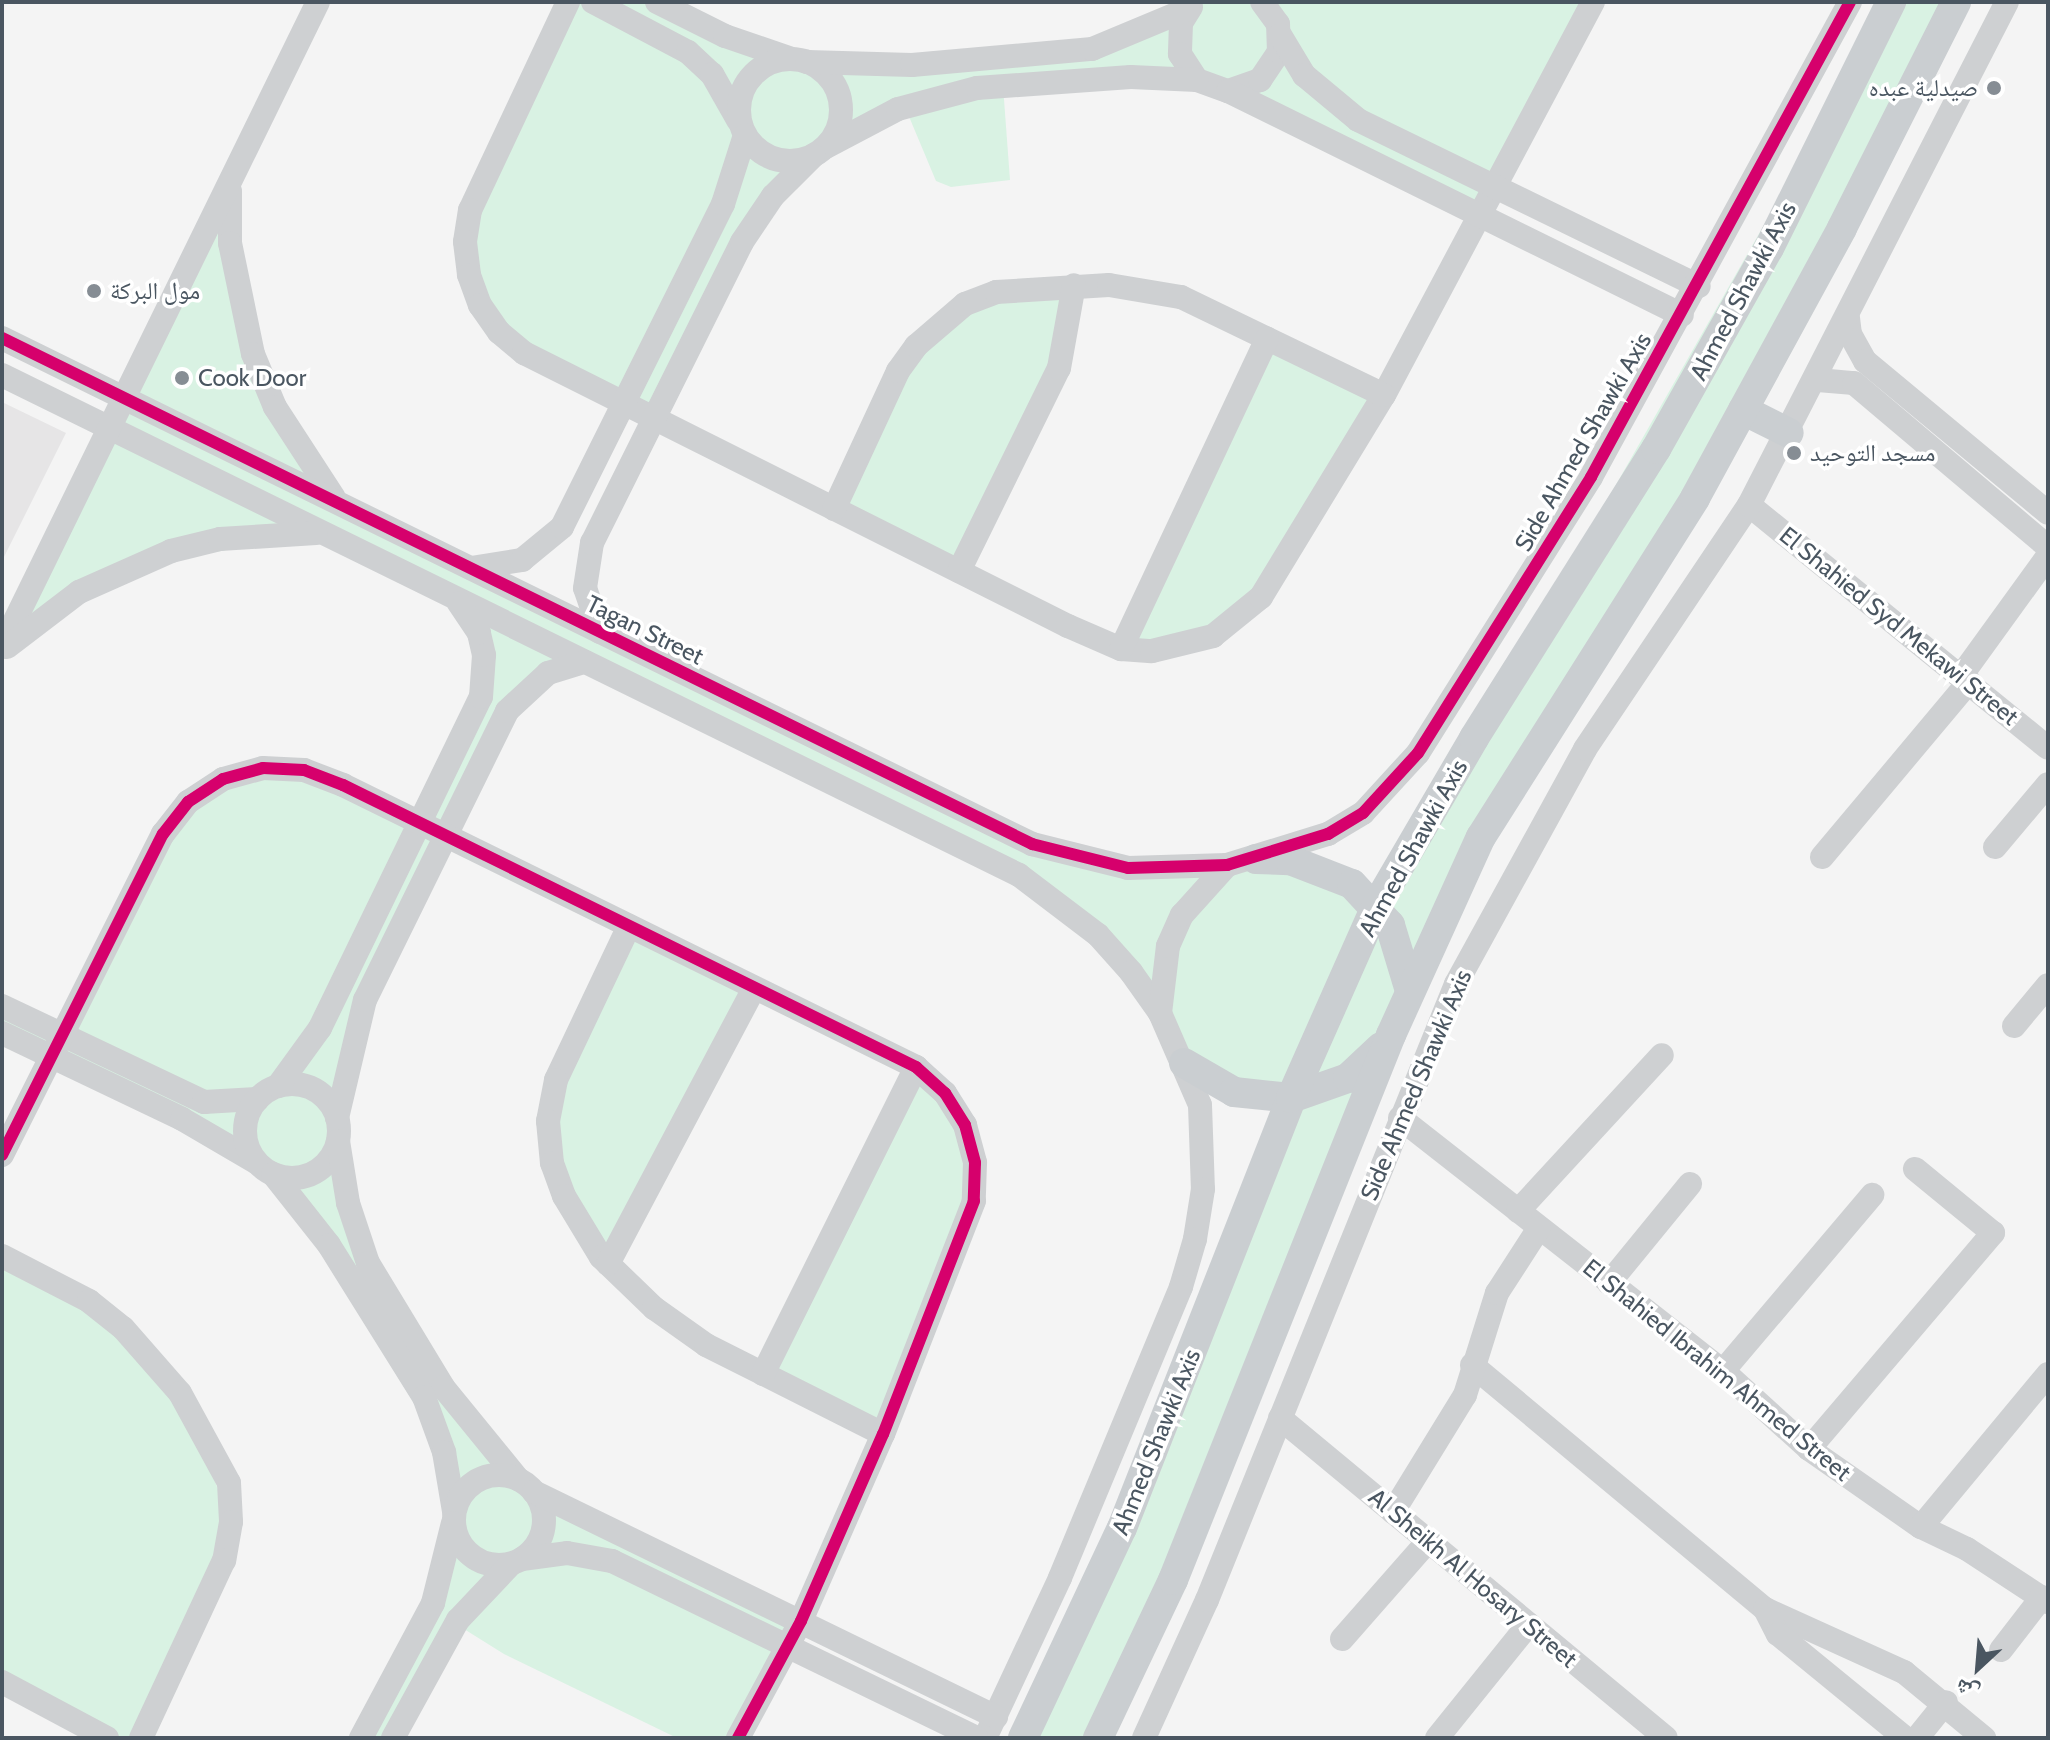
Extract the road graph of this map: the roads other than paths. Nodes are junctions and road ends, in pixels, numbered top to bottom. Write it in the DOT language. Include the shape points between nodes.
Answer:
graph roads {
  1 [pos="318,2"];
  2 [pos="568,2"];
  3 [pos="593,2"];
  4 [pos="657,2"];
  5 [pos="1262,2"];
  6 [pos="1593,2"];
  7 [pos="1850,2"];
  8 [pos="1891,2"];
  9 [pos="1956,2"];
  10 [pos="2007,2"];
  11 [pos="1192,6"];
  12 [pos="1278,20"];
  13 [pos="800,61"];
  14 [pos="1197,80"];
  15 [pos="1228,91"];
  16 [pos="744,132"];
  17 [pos="820,152"];
  18 [pos="1494,185"];
  19 [pos="230,186"];
  20 [pos="1478,212"];
  21 [pos="1074,285"];
  22 [pos="1699,286"];
  23 [pos="1682,315"];
  24 [pos="1848,318"];
  25 [pos="2,338"];
  26 [pos="1267,339"];
  27 [pos="2,375"];
  28 [pos="1818,380"];
  29 [pos="1384,395"];
  30 [pos="127,399"];
  31 [pos="624,403"];
  32 [pos="1743,410"];
  33 [pos="654,418"];
  34 [pos="112,429"];
  35 [pos="1789,433"];
  36 [pos="338,503"];
  37 [pos="1749,505"];
  38 [pos="834,509"];
  39 [pos="2048,513"];
  40 [pos="381,524"];
  41 [pos="322,533"];
  42 [pos="2048,547"];
  43 [pos="367,555"];
  44 [pos="2048,556"];
  45 [pos="471,568"];
  46 [pos="959,571"];
  47 [pos="455,598"];
  48 [pos="600,632"];
  49 [pos="2,649"];
  50 [pos="1121,649"];
  51 [pos="584,662"];
  52 [pos="1965,679"];
  53 [pos="2048,748"];
  54 [pos="2048,784"];
  55 [pos="986,822"];
  56 [pos="419,823"];
  57 [pos="446,836"];
  58 [pos="1995,847"];
  59 [pos="1290,849"];
  60 [pos="971,852"];
  61 [pos="1822,857"];
  62 [pos="1256,859"];
  63 [pos="1227,865"];
  64 [pos="1376,906"];
  65 [pos="629,926"];
  66 [pos="2048,985"];
  67 [pos="754,988"];
  68 [pos="1410,991"];
  69 [pos="2,1006"];
  70 [pos="1160,1013"];
  71 [pos="2014,1026"];
  72 [pos="2,1033"];
  73 [pos="1391,1035"];
  74 [pos="54,1045"];
  75 [pos="1662,1055"];
  76 [pos="1184,1063"];
  77 [pos="916,1067"];
  78 [pos="268,1092"];
  79 [pos="1291,1098"];
  80 [pos="1400,1118"];
  81 [pos="338,1130"];
  82 [pos="2,1155"];
  83 [pos="266,1169"];
  84 [pos="1915,1169"];
  85 [pos="1690,1184"];
  86 [pos="1872,1195"];
  87 [pos="1518,1211"];
  88 [pos="1539,1228"];
  89 [pos="2,1256"];
  90 [pos="608,1264"];
  91 [pos="1609,1283"];
  92 [pos="1472,1365"];
  93 [pos="1723,1371"];
  94 [pos="763,1374"];
  95 [pos="2048,1374"];
  96 [pos="1280,1418"];
  97 [pos="883,1434"];
  98 [pos="1809,1449"];
  99 [pos="526,1485"];
  100 [pos="1393,1512"];
  101 [pos="454,1516"];
  102 [pos="1921,1527"];
  103 [pos="1428,1541"];
  104 [pos="516,1562"];
  105 [pos="2045,1599"];
  106 [pos="1765,1609"];
  107 [pos="801,1621"];
  108 [pos="1529,1624"];
  109 [pos="1342,1639"];
  110 [pos="788,1646"];
  111 [pos="2001,1650"];
  112 [pos="2,1682"];
  113 [pos="1946,1702"];
  114 [pos="990,1728"];
  115 [pos="1972,1734"];
  116 [pos="107,1738"];
  117 [pos="141,1738"];
  118 [pos="361,1738"];
  119 [pos="393,1738"];
  120 [pos="738,1738"];
  121 [pos="976,1738"];
  122 [pos="1023,1738"];
  123 [pos="1098,1738"];
  124 [pos="1144,1738"];
  125 [pos="1437,1738"];
  126 [pos="1666,1738"];
  127 [pos="1905,1738"];
  128 [pos="1917,1738"];
  1 -- 19 [label="street"];
  2 -- 31 [label="street" via="470,210 465,242 469,275 486,314 524,353"];
  3 -- 16 [label="street" via="688,52 730,100"];
  4 -- 13 [label="street" via="725,36"];
  5 -- 12 [label="street"];
  6 -- 18 [label="street"];
  7 -- 22 [label="street, Side Ahmed Shawki Axis"];
  8 -- 64 [label="main road, Ahmed Shawki Axis" via="1769,248 1656,449"];
  9 -- 32 [label="main road"];
  10 -- 24 [label="street, Side Ahmed Shawki Axis"];
  11 -- 13 [label="street" via="1092,49 912,65"];
  11 -- 14 [label="street" via="1181,23 1180,54"];
  12 -- 15 [label="street" via="1272,68 1260,80"];
  12 -- 18 [label="street" via="1304,75 1338,108"];
  13 -- 16 [label="street" via="767,65 748,81 741,96"];
  13 -- 17 [label="street" via="825,73 839,100 837,130"];
  14 -- 15 [label="street"];
  14 -- 17 [label="street" via="1131,77 964,90 898,109"];
  15 -- 20 [label="street"];
  16 -- 17 [label="street" via="774,159"];
  16 -- 31 [label="street" via="723,204"];
  17 -- 33 [label="street" via="756,218"];
  18 -- 20 [label="street"];
  18 -- 22 [label="street"];
  19 -- 30 [label="street"];
  19 -- 36 [label="street" via="230,243 253,354 296,444"];
  20 -- 23 [label="street"];
  20 -- 29 [label="street"];
  21 -- 26 [label="street" via="1145,288 1181,297"];
  21 -- 38 [label="street" via="996,292 938,322 898,371"];
  21 -- 46 [label="street" via="1059,368"];
  22 -- 23 [label="street, Side Ahmed Shawki Axis"];
  23 -- 59 [label="street, Side Ahmed Shawki Axis" via="1591,477 1418,753 1363,813"];
  24 -- 28 [label="street, Side Ahmed Shawki Axis"];
  24 -- 39 [label="street" via="1855,349 1865,361"];
  25 -- 30 [label="street, Tagan Street"];
  26 -- 29 [label="street"];
  26 -- 50 [label="street"];
  27 -- 34 [label="street"];
  28 -- 35 [label="street, Side Ahmed Shawki Axis"];
  28 -- 42 [label="street" via="1854,383"];
  29 -- 50 [label="street" via="1279,571 1239,619 1183,647"];
  30 -- 34 [label="street"];
  30 -- 36 [label="street, Tagan Street"];
  31 -- 33 [label="street"];
  31 -- 45 [label="street" via="562,527 522,560"];
  32 -- 35 [label="main road"];
  32 -- 68 [label="main road" via="1640,588 1481,837"];
  33 -- 38 [label="street"];
  33 -- 48 [label="street" via="586,565 590,611"];
  34 -- 41 [label="street"];
  34 -- 49 [label="street"];
  35 -- 37 [label="street, Side Ahmed Shawki Axis"];
  36 -- 40 [label="street, Tagan Street"];
  37 -- 52 [label="street, El Shahied Syd Mekawi Street"];
  37 -- 80 [label="street, Side Ahmed Shawki Axis" via="1585,749 1456,984"];
  38 -- 46 [label="street"];
  40 -- 43 [label="street"];
  40 -- 45 [label="street, Tagan Street"];
  41 -- 43 [label="street"];
  41 -- 49 [label="street" via="246,536 171,551 79,592"];
  43 -- 47 [label="street"];
  44 -- 52 [label="street"];
  45 -- 48 [label="street, Tagan Street"];
  46 -- 50 [label="street"];
  47 -- 51 [label="street"];
  47 -- 56 [label="street" via="479,633 485,676 481,697"];
  48 -- 55 [label="street, Tagan Street"];
  51 -- 57 [label="street" via="548,673 507,711"];
  51 -- 60 [label="street"];
  52 -- 53 [label="street, El Shahied Syd Mekawi Street"];
  52 -- 61 [label="street"];
  54 -- 58 [label="street"];
  55 -- 60 [label="street"];
  55 -- 63 [label="street, Tagan Street" via="1079,859 1165,869"];
  56 -- 57 [label="street"];
  56 -- 74 [label="street" via="304,770 263,768 223,779 188,802 163,834"];
  56 -- 78 [label="street" via="320,1028"];
  57 -- 65 [label="street"];
  57 -- 81 [label="street" via="365,1000"];
  59 -- 62 [label="street, Tagan Street"];
  60 -- 70 [label="street" via="1019,875 1070,911 1131,972"];
  62 -- 63 [label="street, Tagan Street"];
  62 -- 64 [label="main road" via="1322,868 1352,884"];
  63 -- 70 [label="street" via="1202,888 1177,926 1160,980"];
  64 -- 68 [label="main road" via="1401,946"];
  64 -- 79 [label="main road, Ahmed Shawki Axis"];
  65 -- 67 [label="street"];
  65 -- 90 [label="street" via="556,1080 548,1121 552,1163 564,1196"];
  66 -- 71 [label="street"];
  67 -- 77 [label="street"];
  67 -- 90 [label="street"];
  68 -- 73 [label="main road"];
  69 -- 74 [label="street"];
  70 -- 76 [label="street"];
  72 -- 74 [label="street"];
  73 -- 79 [label="main road" via="1348,1078"];
  73 -- 123 [label="main road" via="1173,1580"];
  74 -- 78 [label="street" via="204,1102"];
  74 -- 82 [label="street"];
  74 -- 83 [label="street"];
  75 -- 87 [label="street"];
  76 -- 79 [label="main road" via="1234,1092"];
  76 -- 114 [label="street" via="1200,1105 1204,1148 1192,1251 1060,1578"];
  77 -- 94 [label="street"];
  77 -- 97 [label="street" via="945,1093 965,1125 975,1163 974,1201"];
  78 -- 81 [label="street" via="307,1087 321,1094"];
  78 -- 83 [label="street" via="245,1131"];
  79 -- 122 [label="main road, Ahmed Shawki Axis" via="1122,1528"];
  80 -- 87 [label="street, El Shahied Ibrahim Ahmed Street"];
  80 -- 96 [label="street, Side Ahmed Shawki Axis"];
  81 -- 83 [label="street" via="325,1165 313,1173 300,1177"];
  81 -- 99 [label="street" via="348,1203 368,1263 443,1387"];
  83 -- 101 [label="street" via="329,1245 424,1397 444,1452"];
  84 -- 98 [label="street" via="1993,1233"];
  85 -- 91 [label="street"];
  86 -- 93 [label="street"];
  87 -- 88 [label="street, El Shahied Ibrahim Ahmed Street"];
  88 -- 91 [label="street, El Shahied Ibrahim Ahmed Street"];
  88 -- 92 [label="street" via="1497,1293"];
  89 -- 117 [label="street" via="89,1301 133,1339 193,1412 229,1483 231,1522 224,1560"];
  90 -- 94 [label="street" via="654,1308 706,1345"];
  91 -- 93 [label="street, El Shahied Ibrahim Ahmed Street"];
  92 -- 100 [label="street" via="1465,1395"];
  92 -- 106 [label="street"];
  93 -- 98 [label="street, El Shahied Ibrahim Ahmed Street"];
  94 -- 97 [label="street"];
  95 -- 102 [label="street"];
  96 -- 100 [label="street, Al Sheikh Al Hosary Street"];
  96 -- 124 [label="street, Side Ahmed Shawki Axis"];
  97 -- 107 [label="street"];
  98 -- 102 [label="street, El Shahied Ibrahim Ahmed Street"];
  99 -- 101 [label="street" via="502,1475 479,1480 460,1496"];
  99 -- 104 [label="street" via="545,1521 542,1536"];
  99 -- 107 [label="street"];
  100 -- 103 [label="street, Al Sheikh Al Hosary Street"];
  101 -- 104 [label="street" via="466,1550 479,1560"];
  101 -- 118 [label="street" via="433,1603"];
  102 -- 105 [label="street, El Shahied Ibrahim Ahmed Street" via="1967,1549"];
  103 -- 108 [label="street, Al Sheikh Al Hosary Street"];
  103 -- 109 [label="street"];
  104 -- 110 [label="street" via="567,1553 612,1561"];
  104 -- 119 [label="street" via="458,1620"];
  105 -- 111 [label="street"];
  106 -- 113 [label="street" via="1858,1647"];
  106 -- 127 [label="street" via="1778,1634"];
  107 -- 110 [label="street"];
  107 -- 114 [label="street"];
  108 -- 125 [label="street"];
  108 -- 126 [label="street, Al Sheikh Al Hosary Street"];
  110 -- 120 [label="street"];
  110 -- 121 [label="street"];
  112 -- 116 [label="street"];
  113 -- 115 [label="street"];
  113 -- 128 [label="street"];
}
